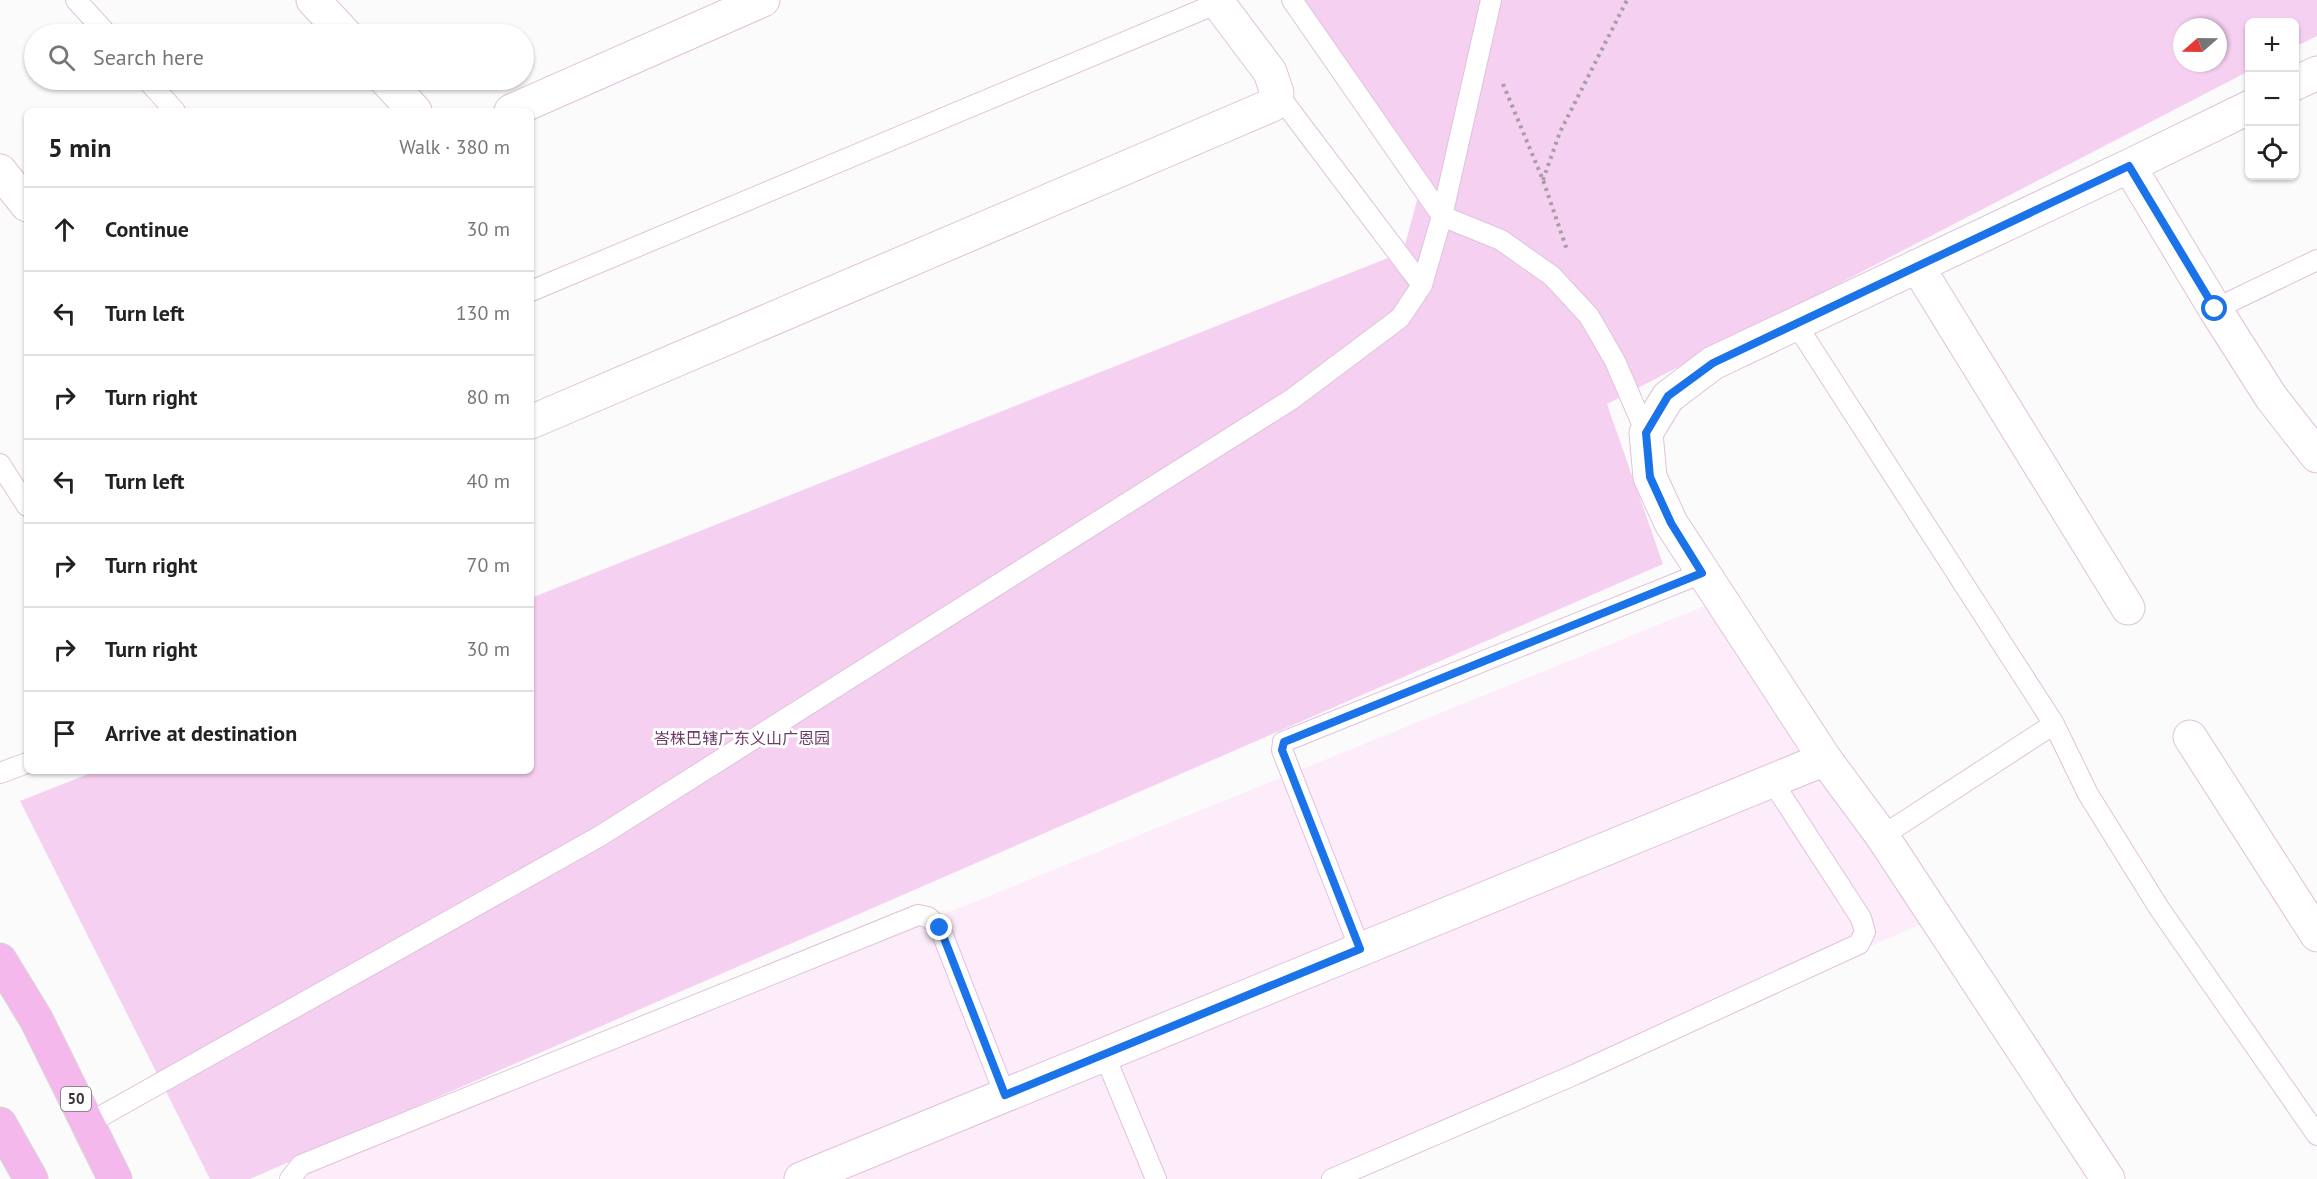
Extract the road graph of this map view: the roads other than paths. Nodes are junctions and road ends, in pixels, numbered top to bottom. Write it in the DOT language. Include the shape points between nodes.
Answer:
graph roads {
  1 [pos="76,0"];
  2 [pos="313,0"];
  3 [pos="763,0"];
  4 [pos="1292,0"];
  5 [pos="1491,0"];
  6 [pos="1217,2"];
  7 [pos="97,24"];
  8 [pos="336,24"];
  9 [pos="2317,73"];
  10 [pos="2299,82"];
  11 [pos="156,90"];
  12 [pos="395,90"];
  13 [pos="1277,93"];
  14 [pos="172,108"];
  15 [pos="412,108"];
  16 [pos="518,108"];
  17 [pos="2245,109"];
  18 [pos="2129,166"];
  19 [pos="1442,216"];
  20 [pos="2317,260"];
  21 [pos="1917,266"];
  22 [pos="1422,285"];
  23 [pos="534,290"];
  24 [pos="2215,309"];
  25 [pos="1796,324"];
  26 [pos="534,421"];
  27 [pos="1646,433"];
  28 [pos="2317,456"];
  29 [pos="0,464"];
  30 [pos="24,501"];
  31 [pos="1702,573"];
  32 [pos="2128,608"];
  33 [pos="2054,724"];
  34 [pos="2190,737"];
  35 [pos="1825,759"];
  36 [pos="24,764"];
  37 [pos="0,773"];
  38 [pos="1772,780"];
  39 [pos="1882,836"];
  40 [pos="2317,935"];
  41 [pos="1360,949"];
  42 [pos="0,960"];
  43 [pos="0,992"];
  44 [pos="36,1019"];
  45 [pos="1104,1054"];
  46 [pos="1005,1095"];
  47 [pos="89,1123"];
  48 [pos="0,1124"];
  49 [pos="2317,1135"];
  50 [pos="31,1179"];
  51 [pos="115,1179"];
  52 [pos="290,1179"];
  53 [pos="801,1179"];
  54 [pos="1156,1179"];
  55 [pos="1332,1179"];
  56 [pos="2108,1179"];
  1 -- 7 [label="lane"];
  2 -- 8 [label="street"];
  3 -- 16 [label="street"];
  4 -- 19 [label="lane"];
  5 -- 19 [label="lane"];
  6 -- 13 [label="street" via="1270,72"];
  6 -- 23 [label="lane"];
  9 -- 10 [label="street"];
  11 -- 14 [label="lane"];
  12 -- 15 [label="street"];
  13 -- 22 [label="lane"];
  13 -- 26 [label="street" via="1272,105"];
  17 -- 18 [label="street"];
  18 -- 21 [label="street"];
  18 -- 24 [label="street"];
  19 -- 22 [label="lane"];
  19 -- 27 [label="lane" via="1502,240 1552,276 1589,316 1615,361"];
  20 -- 24 [label="lane"];
  21 -- 25 [label="street"];
  21 -- 32 [label="street"];
  22 -- 47 [label="lane" via="1400,318 1292,399 620,824"];
  24 -- 28 [label="street" via="2271,397"];
  25 -- 27 [label="street" via="1713,363 1668,396"];
  25 -- 33 [label="lane"];
  27 -- 31 [label="street" via="1650,477 1671,523"];
  29 -- 30 [label="lane"];
  31 -- 35 [label="street"];
  31 -- 41 [label="lane" via="1284,742 1282,750"];
  33 -- 39 [label="lane"];
  33 -- 49 [label="lane" via="2088,794 2150,894"];
  34 -- 40 [label="street"];
  35 -- 38 [label="street"];
  35 -- 39 [label="street"];
  36 -- 37 [label="lane"];
  38 -- 41 [label="street"];
  38 -- 55 [label="lane" via="1862,918 1865,932 1859,944 1576,1074"];
  39 -- 56 [label="street"];
  41 -- 45 [label="street"];
  42 -- 44 [label="highway, 50"];
  43 -- 44 [label="highway"];
  44 -- 47 [label="highway, 50"];
  45 -- 46 [label="street"];
  45 -- 54 [label="lane"];
  46 -- 52 [label="lane" via="940,928 928,917 918,915 301,1165"];
  46 -- 53 [label="street"];
  47 -- 51 [label="highway, 50"];
  48 -- 50 [label="highway"];
}
